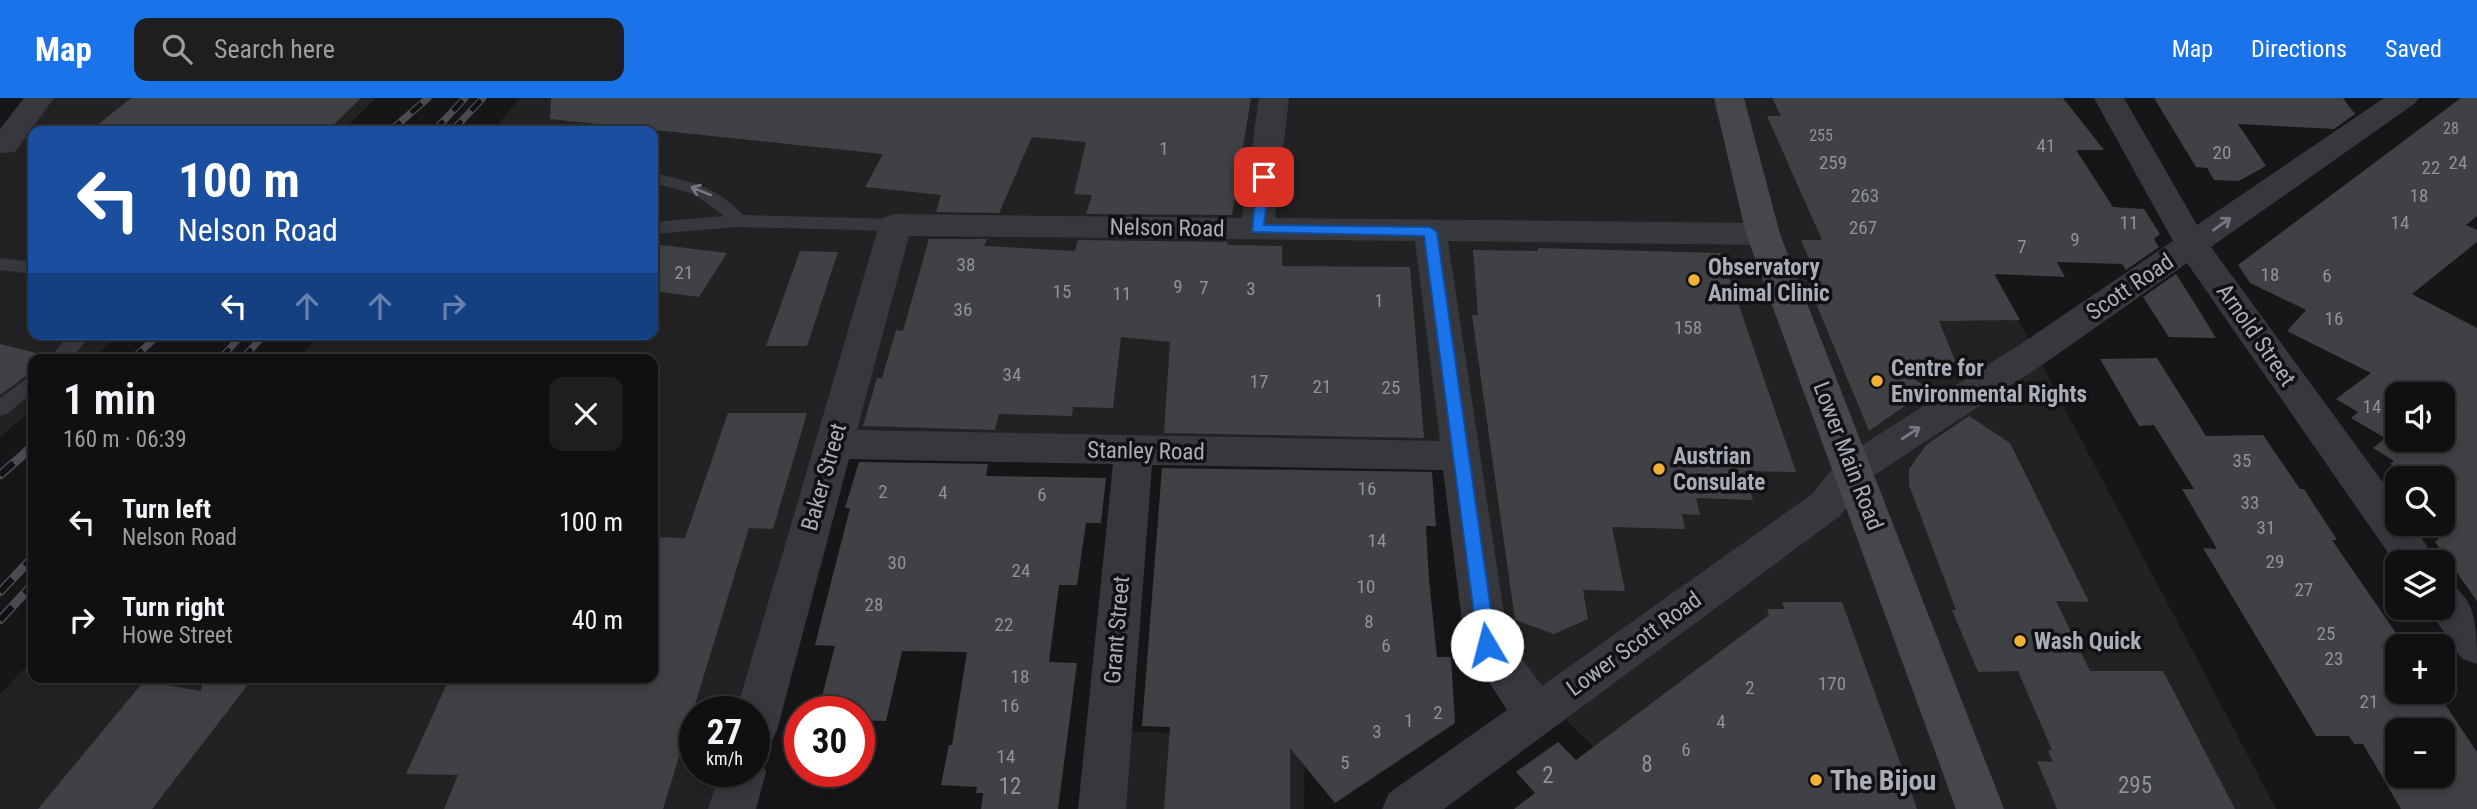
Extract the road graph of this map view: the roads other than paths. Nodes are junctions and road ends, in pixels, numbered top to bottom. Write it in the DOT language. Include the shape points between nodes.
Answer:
graph roads {
  1 [pos="39,98"];
  2 [pos="1274,98"];
  3 [pos="1730,98"];
  4 [pos="2109,98"];
  5 [pos="2404,98"];
  6 [pos="2,148"];
  7 [pos="658,179"];
  8 [pos="738,221"];
  9 [pos="895,225"];
  10 [pos="658,228"];
  11 [pos="1256,229"];
  12 [pos="1430,232"];
  13 [pos="1763,234"];
  14 [pos="2192,245"];
  15 [pos="0,264"];
  16 [pos="28,267"];
  17 [pos="76,340"];
  18 [pos="64,354"];
  19 [pos="28,385"];
  20 [pos="0,409"];
  21 [pos="833,444"];
  22 [pos="1134,451"];
  23 [pos="1459,456"];
  24 [pos="1853,470"];
  25 [pos="2408,550"];
  26 [pos="2455,615"];
  27 [pos="2477,646"];
  28 [pos="763,696"];
  29 [pos="1538,714"];
  30 [pos="739,787"];
  31 [pos="1412,807"];
  32 [pos="732,809"];
  33 [pos="1102,809"];
  34 [pos="1980,809"];
  1 -- 6 [label="street"];
  2 -- 11 [label="street"];
  3 -- 13 [label="street, Lower Main Road"];
  4 -- 14 [label="street, Arnold Street"];
  14 -- 5 [label="street, Scott Road, one-way"];
  8 -- 7 [label="lane, one-way" via="722,199"];
  8 -- 9 [label="lane, Nelson Road"];
  8 -- 10 [label="lane, Nelson Road"];
  9 -- 11 [label="street, Nelson Road"];
  9 -- 21 [label="street, Baker Street"];
  11 -- 12 [label="street, Nelson Road"];
  12 -- 13 [label="street, Nelson Road"];
  12 -- 23 [label="street"];
  13 -- 24 [label="street, Lower Main Road"];
  24 -- 14 [label="street, Scott Road, one-way"];
  14 -- 25 [label="street, Arnold Street"];
  15 -- 16 [label="lane"];
  17 -- 18 [label="lane"];
  19 -- 20 [label="lane"];
  21 -- 22 [label="street, Stanley Road"];
  21 -- 28 [label="street, Baker Street"];
  22 -- 23 [label="street, Stanley Road"];
  22 -- 33 [label="street, Grant Street"];
  23 -- 29 [label="street" via="1487,645"];
  24 -- 29 [label="street, Lower Scott Road" via="1826,505"];
  24 -- 34 [label="street, Lower Main Road"];
  26 -- 27 [label="street"];
  29 -- 31 [label="street, Lower Scott Road"];
  30 -- 32 [label="street"];
}
